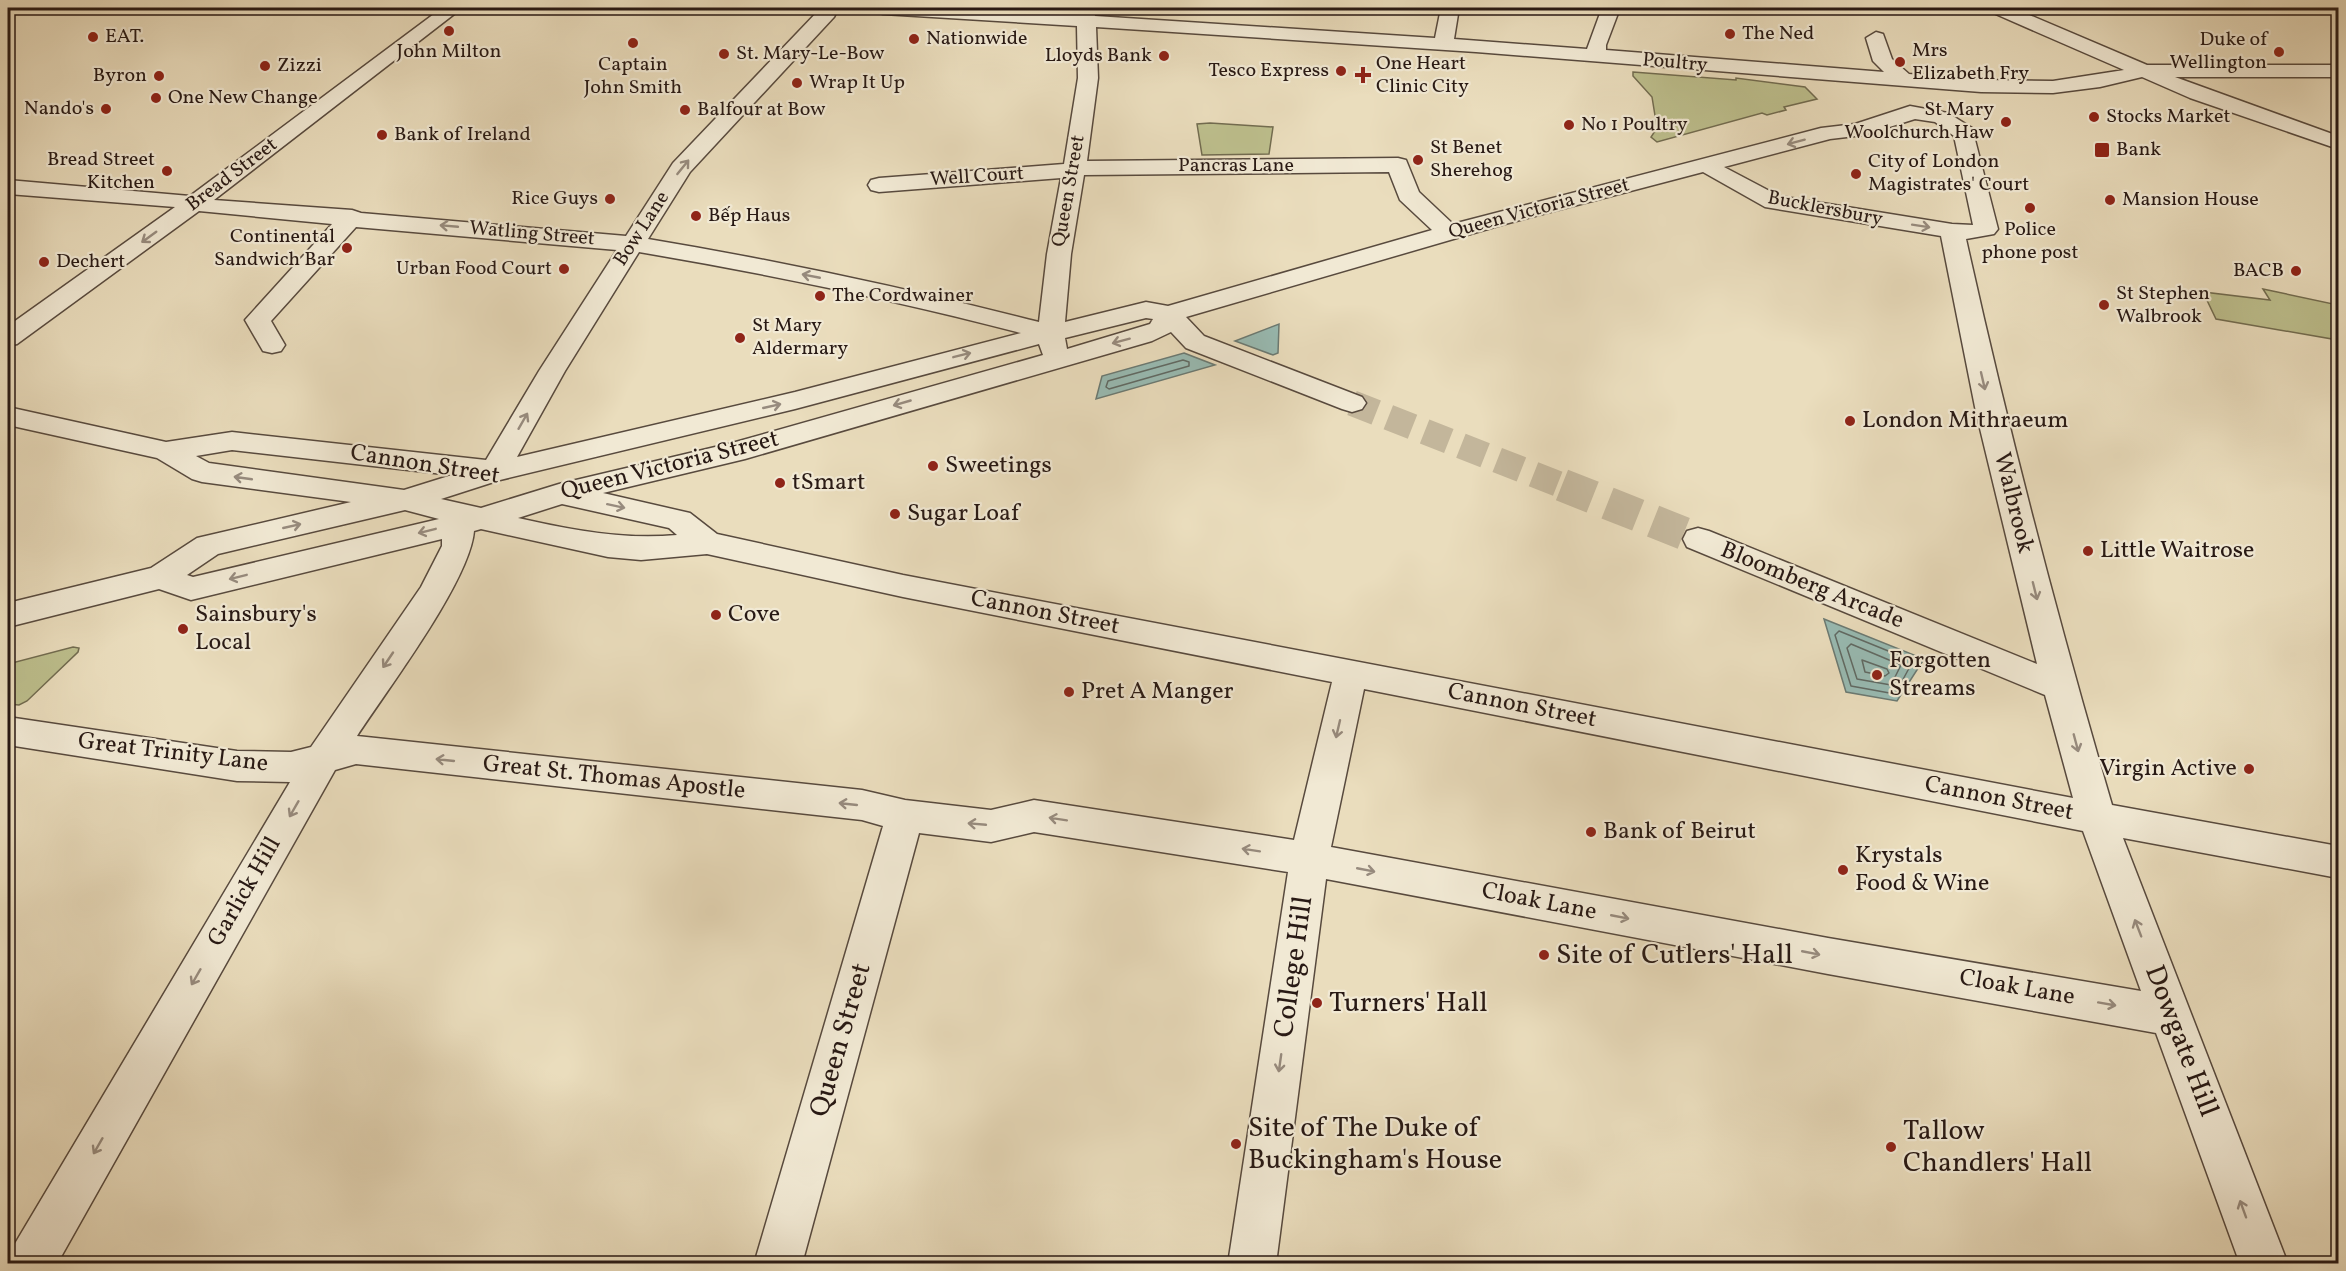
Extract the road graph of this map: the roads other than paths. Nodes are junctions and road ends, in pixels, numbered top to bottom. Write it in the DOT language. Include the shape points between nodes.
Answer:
graph roads {
  1 [pos="453,8"];
  2 [pos="883,8"];
  3 [pos="1450,8"];
  4 [pos="1611,8"];
  5 [pos="1998,8"];
  6 [pos="827,14"];
  7 [pos="1086,15"];
  8 [pos="1161,17"];
  9 [pos="1876,38"];
  10 [pos="1443,44"];
  11 [pos="1597,57"];
  12 [pos="2338,70"];
  13 [pos="2144,71"];
  14 [pos="1906,82"];
  15 [pos="2338,143"];
  16 [pos="1706,165"];
  17 [pos="1075,171"];
  18 [pos="879,185"];
  19 [pos="8,187"];
  20 [pos="196,203"];
  21 [pos="352,217"];
  22 [pos="1952,231"];
  23 [pos="1449,233"];
  24 [pos="633,244"];
  25 [pos="1169,314"];
  26 [pos="1049,333"];
  27 [pos="8,338"];
  28 [pos="272,345"];
  29 [pos="1056,359"];
  30 [pos="1352,403"];
  31 [pos="8,416"];
  32 [pos="166,451"];
  33 [pos="494,472"];
  34 [pos="559,494"];
  35 [pos="405,500"];
  36 [pos="471,521"];
  37 [pos="1698,539"];
  38 [pos="707,543"];
  39 [pos="162,578"];
  40 [pos="8,615"];
  41 [pos="1351,672"];
  42 [pos="2060,687"];
  43 [pos="15,732"];
  44 [pos="323,758"];
  45 [pos="905,816"];
  46 [pos="2097,818"];
  47 [pos="1309,859"];
  48 [pos="2338,862"];
  49 [pos="2172,1016"];
  50 [pos="30,1263"];
  51 [pos="778,1263"];
  52 [pos="1252,1263"];
  53 [pos="2264,1263"];
  1 -- 20 [label="street, Bread Street"];
  2 -- 7 [label="street, Poultry"];
  3 -- 10 [label="street"];
  4 -- 11 [label="street" via="1596,45"];
  5 -- 13 [label="street"];
  24 -- 6 [label="street, Bow Lane, one-way" via="681,168"];
  7 -- 8 [label="street, Poultry"];
  7 -- 17 [label="street, Queen Street" via="1091,50"];
  8 -- 10 [label="street, Poultry"];
  9 -- 14 [label="street" via="1883,61"];
  10 -- 11 [label="street, Poultry"];
  11 -- 14 [label="street, Poultry"];
  12 -- 13 [label="street, Poultry"];
  13 -- 14 [label="street, Poultry" via="2053,87"];
  13 -- 15 [label="street" via="2240,110"];
  16 -- 22 [label="street, Bucklersbury, one-way" via="1773,201"];
  22 -- 16 [label="street, Queen Victoria Street, one-way" via="1986,229 1964,133 1941,117 1910,112 1856,130 1829,133"];
  16 -- 23 [label="street, Queen Victoria Street"];
  17 -- 18 [label="street, Well Court"];
  17 -- 23 [label="street, Pancras Lane" via="1099,166 1398,165 1408,195"];
  17 -- 26 [label="street, Queen Street" via="1057,257"];
  19 -- 20 [label="street, Watling Street"];
  20 -- 21 [label="street, Watling Street"];
  20 -- 27 [label="street, Bread Street, one-way"];
  24 -- 21 [label="street, Watling Street, one-way"];
  21 -- 28 [label="street" via="258,320"];
  22 -- 42 [label="street, Walbrook, one-way" via="1970,324"];
  23 -- 25 [label="street, Queen Victoria Street"];
  26 -- 24 [label="street, Watling Street, one-way" via="915,298"];
  33 -- 24 [label="street, Bow Lane, one-way" via="552,371"];
  25 -- 26 [label="street, Queen Victoria Street" via="1146,310"];
  25 -- 29 [label="street, Queen Victoria Street, one-way" via="1160,329"];
  25 -- 30 [label="street" via="1195,342"];
  26 -- 29 [label="street, Queen Street"];
  33 -- 26 [label="street, Queen Victoria Street, one-way" via="795,400"];
  29 -- 34 [label="street, Queen Victoria Street, one-way" via="735,452"];
  31 -- 32 [label="street, Cannon Street"];
  32 -- 33 [label="street, Cannon Street" via="232,441"];
  35 -- 32 [label="street, Cannon Street, one-way" via="202,472"];
  33 -- 34 [label="street, Cannon Street"];
  33 -- 35 [label="street, Queen Victoria Street"];
  34 -- 36 [label="street, Queen Victoria Street"];
  34 -- 38 [label="street, Cannon Street, one-way" via="679,520"];
  35 -- 36 [label="street, Cannon Street"];
  39 -- 35 [label="street, Queen Victoria Street, one-way" via="208,546"];
  36 -- 38 [label="street, Cannon Street" via="641,549"];
  36 -- 39 [label="street, Queen Victoria Street, one-way" via="191,589"];
  36 -- 44 [label="street, Garlick Hill, one-way" via="434,592"];
  37 -- 42 [label="street, Bloomberg Arcade"];
  38 -- 41 [label="street, Cannon Street" via="903,586"];
  39 -- 40 [label="street, Queen Victoria Street"];
  41 -- 46 [label="street, Cannon Street"];
  41 -- 47 [label="street, College Hill, one-way"];
  42 -- 46 [label="street, Walbrook, one-way"];
  43 -- 44 [label="street, Great Trinity Lane" via="237,766 291,767"];
  45 -- 44 [label="street, Great St. Thomas Apostle, one-way" via="862,805 356,750"];
  44 -- 50 [label="street, Garlick Hill, one-way"];
  47 -- 45 [label="street, Cloak Lane, one-way" via="1034,816 991,826"];
  45 -- 51 [label="street, Queen Street"];
  46 -- 48 [label="street, Cannon Street"];
  49 -- 46 [label="street, Dowgate Hill, one-way"];
  47 -- 49 [label="street, Cloak Lane, one-way"];
  47 -- 52 [label="street, College Hill, one-way"];
  53 -- 49 [label="street, Dowgate Hill, one-way"];
}
